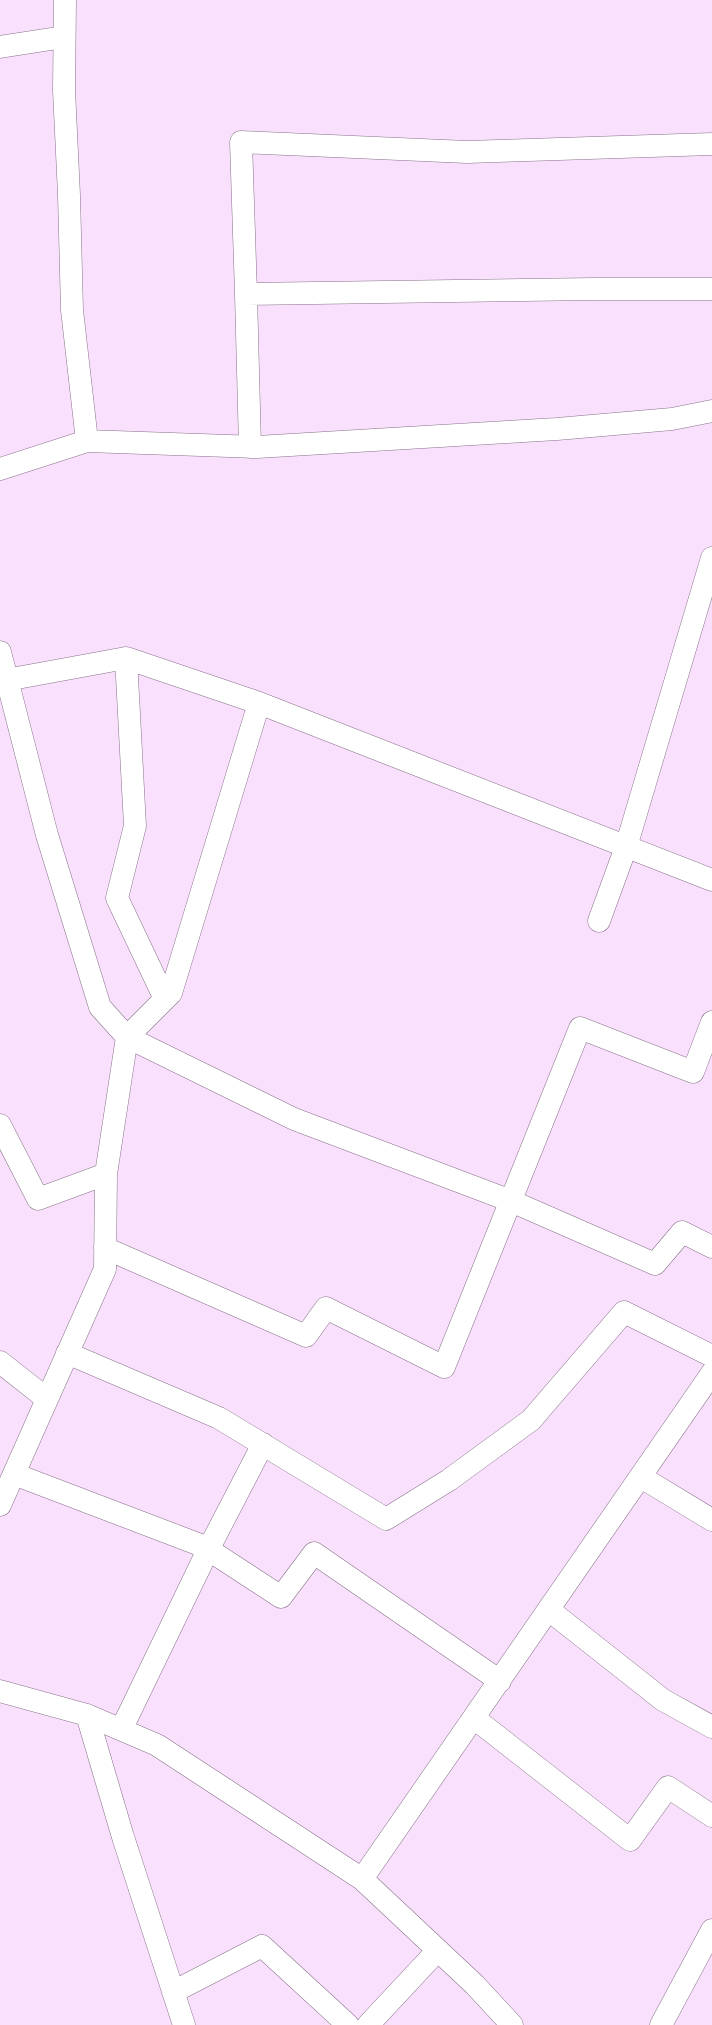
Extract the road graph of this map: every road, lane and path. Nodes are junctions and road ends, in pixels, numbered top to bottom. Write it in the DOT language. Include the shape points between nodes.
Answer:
graph roads {
  1 [pos="65,0"];
  2 [pos="64,37"];
  3 [pos="0,47"];
  4 [pos="712,144"];
  5 [pos="712,289"];
  6 [pos="246,294"];
  7 [pos="712,411"];
  8 [pos="87,440"];
  9 [pos="250,447"];
  10 [pos="0,469"];
  11 [pos="712,558"];
  12 [pos="0,652"];
  13 [pos="126,658"];
  14 [pos="6,680"];
  15 [pos="259,703"];
  16 [pos="626,847"];
  17 [pos="712,880"];
  18 [pos="599,921"];
  19 [pos="165,999"];
  20 [pos="712,1022"];
  21 [pos="127,1037"];
  22 [pos="0,1126"];
  23 [pos="106,1174"];
  24 [pos="511,1201"];
  25 [pos="712,1247"];
  26 [pos="105,1248"];
  27 [pos="67,1353"];
  28 [pos="712,1356"];
  29 [pos="0,1362"];
  30 [pos="712,1373"];
  31 [pos="47,1399"];
  32 [pos="263,1444"];
  33 [pos="14,1474"];
  34 [pos="641,1477"];
  35 [pos="0,1505"];
  36 [pos="712,1520"];
  37 [pos="208,1550"];
  38 [pos="549,1610"];
  39 [pos="500,1681"];
  40 [pos="0,1691"];
  41 [pos="87,1715"];
  42 [pos="474,1718"];
  43 [pos="712,1727"];
  44 [pos="122,1728"];
  45 [pos="712,1816"];
  46 [pos="362,1879"];
  47 [pos="712,1930"];
  48 [pos="438,1950"];
  49 [pos="173,1992"];
  50 [pos="184,2025"];
  51 [pos="348,2025"];
  52 [pos="368,2025"];
  53 [pos="512,2025"];
  54 [pos="661,2025"];
  1 -- 2 [label="street"];
  2 -- 3 [label="street"];
  2 -- 8 [label="street" via="72,310"];
  4 -- 6 [label="street" via="467,152 241,142"];
  5 -- 6 [label="street"];
  6 -- 9 [label="street"];
  7 -- 9 [label="street" via="672,419 565,428"];
  8 -- 9 [label="street"];
  8 -- 10 [label="street"];
  11 -- 16 [label="street"];
  12 -- 14 [label="street"];
  13 -- 14 [label="street"];
  13 -- 15 [label="street"];
  13 -- 19 [label="street" via="135,826 117,898"];
  14 -- 21 [label="street" via="47,835 100,1008"];
  15 -- 16 [label="street"];
  15 -- 19 [label="street" via="171,993"];
  16 -- 17 [label="street"];
  16 -- 18 [label="street"];
  19 -- 21 [label="street"];
  20 -- 24 [label="street" via="693,1072 580,1028"];
  21 -- 23 [label="street"];
  21 -- 24 [label="street" via="294,1119"];
  22 -- 23 [label="street" via="38,1199"];
  23 -- 26 [label="street"];
  24 -- 25 [label="street" via="655,1264 682,1232"];
  24 -- 26 [label="street" via="444,1367 326,1308 306,1336"];
  26 -- 27 [label="street" via="105,1269"];
  27 -- 31 [label="street"];
  27 -- 32 [label="street" via="220,1418"];
  28 -- 32 [label="street" via="624,1312 531,1420 449,1480 386,1519"];
  29 -- 31 [label="street"];
  30 -- 34 [label="street"];
  31 -- 33 [label="street"];
  32 -- 37 [label="street"];
  33 -- 35 [label="street"];
  33 -- 37 [label="street"];
  34 -- 36 [label="street"];
  34 -- 38 [label="street"];
  37 -- 39 [label="street" via="281,1597 314,1553"];
  37 -- 44 [label="street"];
  38 -- 39 [label="street"];
  38 -- 43 [label="street" via="663,1700"];
  39 -- 42 [label="street"];
  40 -- 41 [label="street"];
  41 -- 44 [label="street"];
  41 -- 49 [label="street"];
  42 -- 45 [label="street" via="630,1840 668,1787"];
  42 -- 46 [label="street"];
  44 -- 46 [label="street" via="157,1744"];
  46 -- 48 [label="street"];
  47 -- 54 [label="street"];
  48 -- 52 [label="street"];
  48 -- 53 [label="street"];
  49 -- 50 [label="street"];
  49 -- 51 [label="street" via="262,1946"];
}
